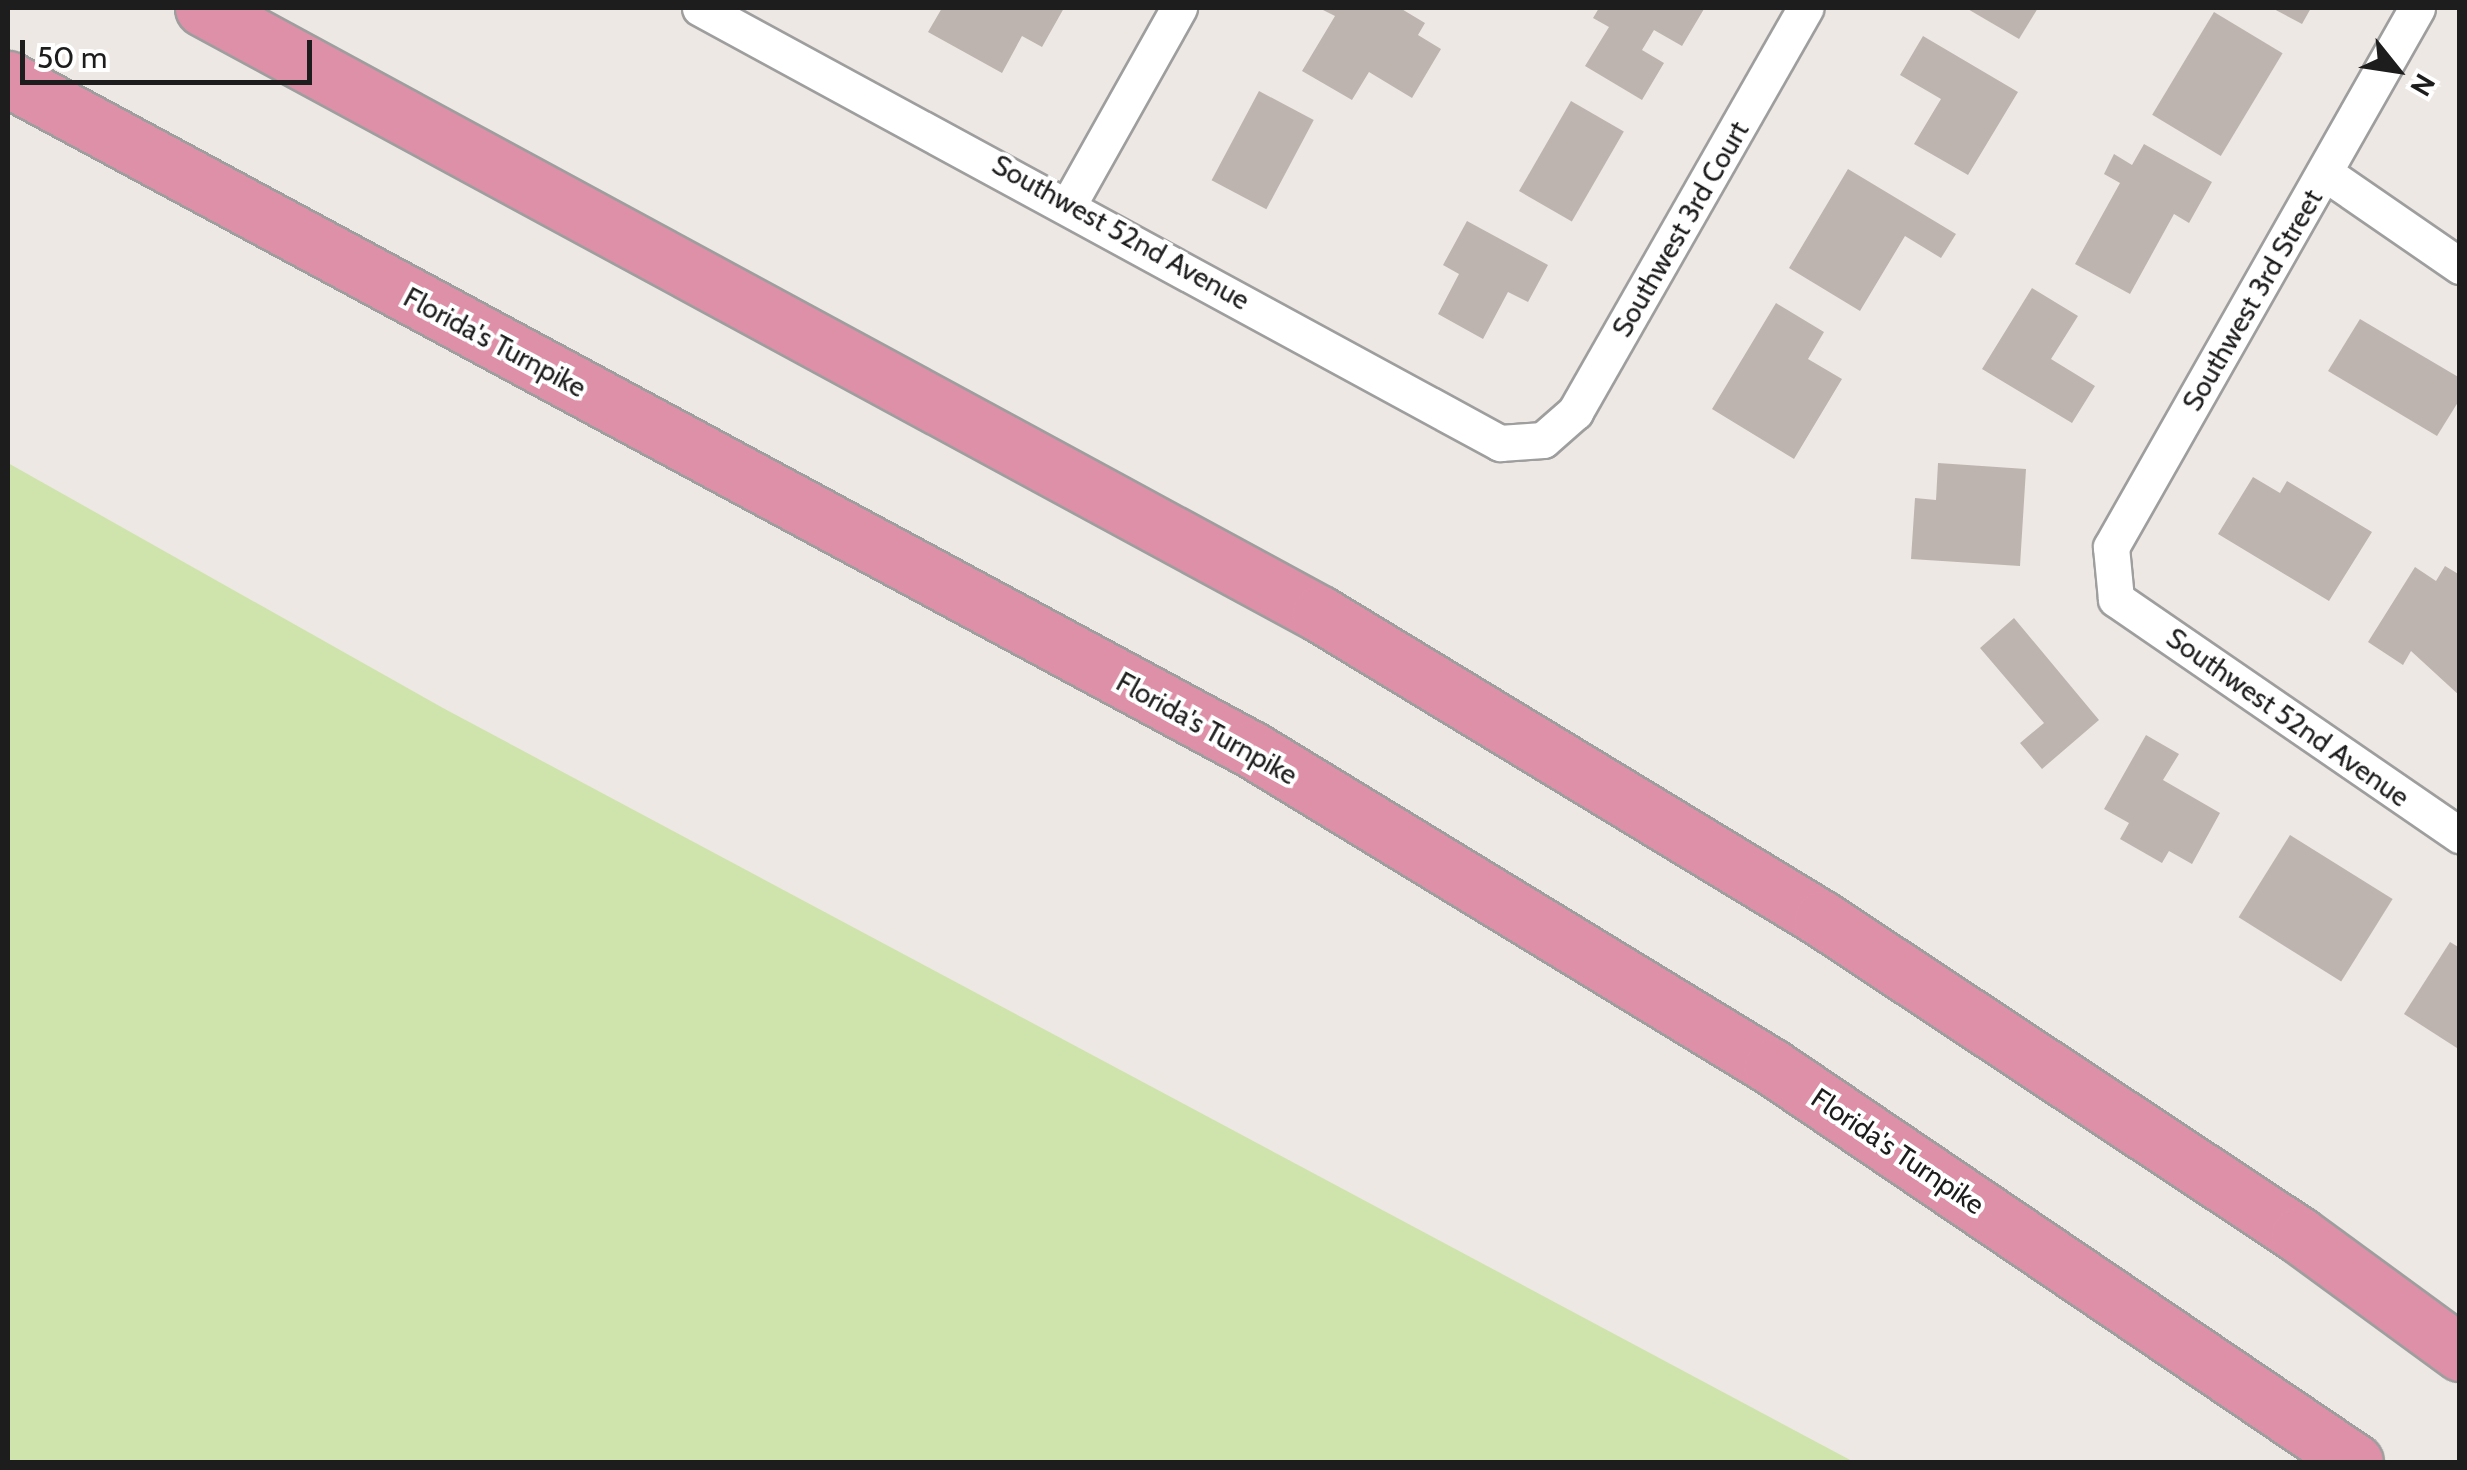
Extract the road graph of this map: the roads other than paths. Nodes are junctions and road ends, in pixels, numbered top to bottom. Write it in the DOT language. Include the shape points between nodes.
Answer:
graph roads {
  1 [pos="203,8"];
  2 [pos="700,8"];
  3 [pos="1180,8"];
  4 [pos="1805,8"];
  5 [pos="2417,8"];
  6 [pos="8,80"];
  7 [pos="2325,173"];
  8 [pos="1070,202"];
  9 [pos="2460,266"];
  10 [pos="1542,440"];
  11 [pos="2116,599"];
  12 [pos="2460,835"];
  13 [pos="2460,1353"];
  14 [pos="2355,1462"];
  1 -- 13 [label="highway" via="1320,614 1822,919 2299,1235"];
  2 -- 8 [label="street, Southwest 52nd Avenue"];
  3 -- 8 [label="street"];
  4 -- 10 [label="street, Southwest 3rd Court" via="1576,412"];
  5 -- 7 [label="street, Southwest 3rd Street"];
  6 -- 14 [label="highway, Florida's Turnpike" via="1251,749 1772,1067"];
  7 -- 9 [label="street"];
  7 -- 11 [label="street, Southwest 3rd Street" via="2111,547"];
  8 -- 10 [label="street, Southwest 52nd Avenue" via="1500,443"];
  11 -- 12 [label="street, Southwest 52nd Avenue"];
}
